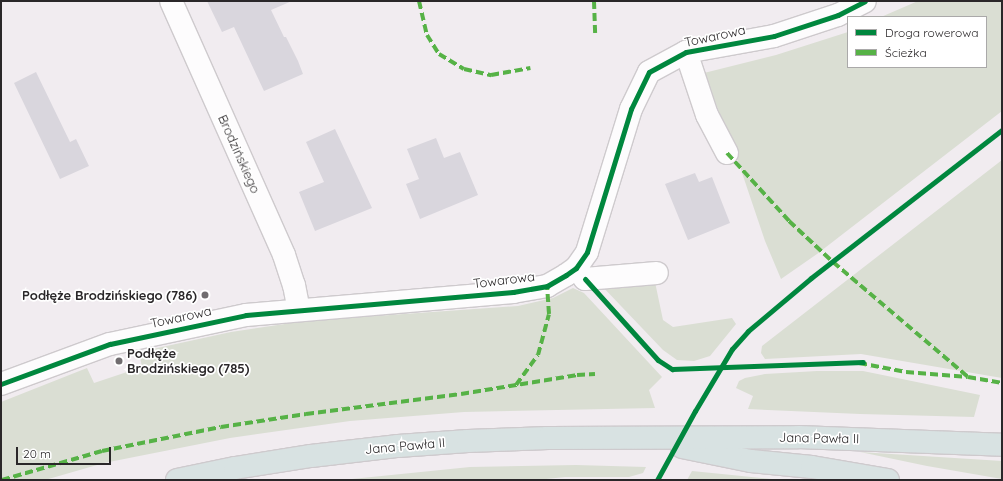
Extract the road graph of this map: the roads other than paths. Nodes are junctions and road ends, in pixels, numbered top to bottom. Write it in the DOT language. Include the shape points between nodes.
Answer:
graph roads {
  1 [pos="171,1"];
  2 [pos="865,1"];
  3 [pos="686,52"];
  4 [pos="726,153"];
  5 [pos="576,268"];
  6 [pos="657,273"];
  7 [pos="299,310"];
  8 [pos="1,384"];
  9 [pos="636,438"];
  10 [pos="1002,445"];
  11 [pos="177,480"];
  12 [pos="888,480"];
  1 -- 7 [label="street, Brodzińskiego" via="284,255"];
  2 -- 3 [label="street, Towarowa" via="838,15 774,36"];
  3 -- 4 [label="street" via="708,115"];
  3 -- 5 [label="street, Towarowa" via="649,72 631,109 588,252"];
  5 -- 6 [label="street" via="585,279"];
  5 -- 7 [label="street, Towarowa" via="547,286 513,292"];
  7 -- 8 [label="street, Towarowa" via="246,315 110,344"];
  9 -- 10 [label="main road, Jana Pawła II" via="798,437"];
  9 -- 11 [label="main road, Jana Pawła II" via="532,439 398,446 304,457"];
  9 -- 12 [label="main road, Jana Pawła II" via="750,461 812,467"];
}
